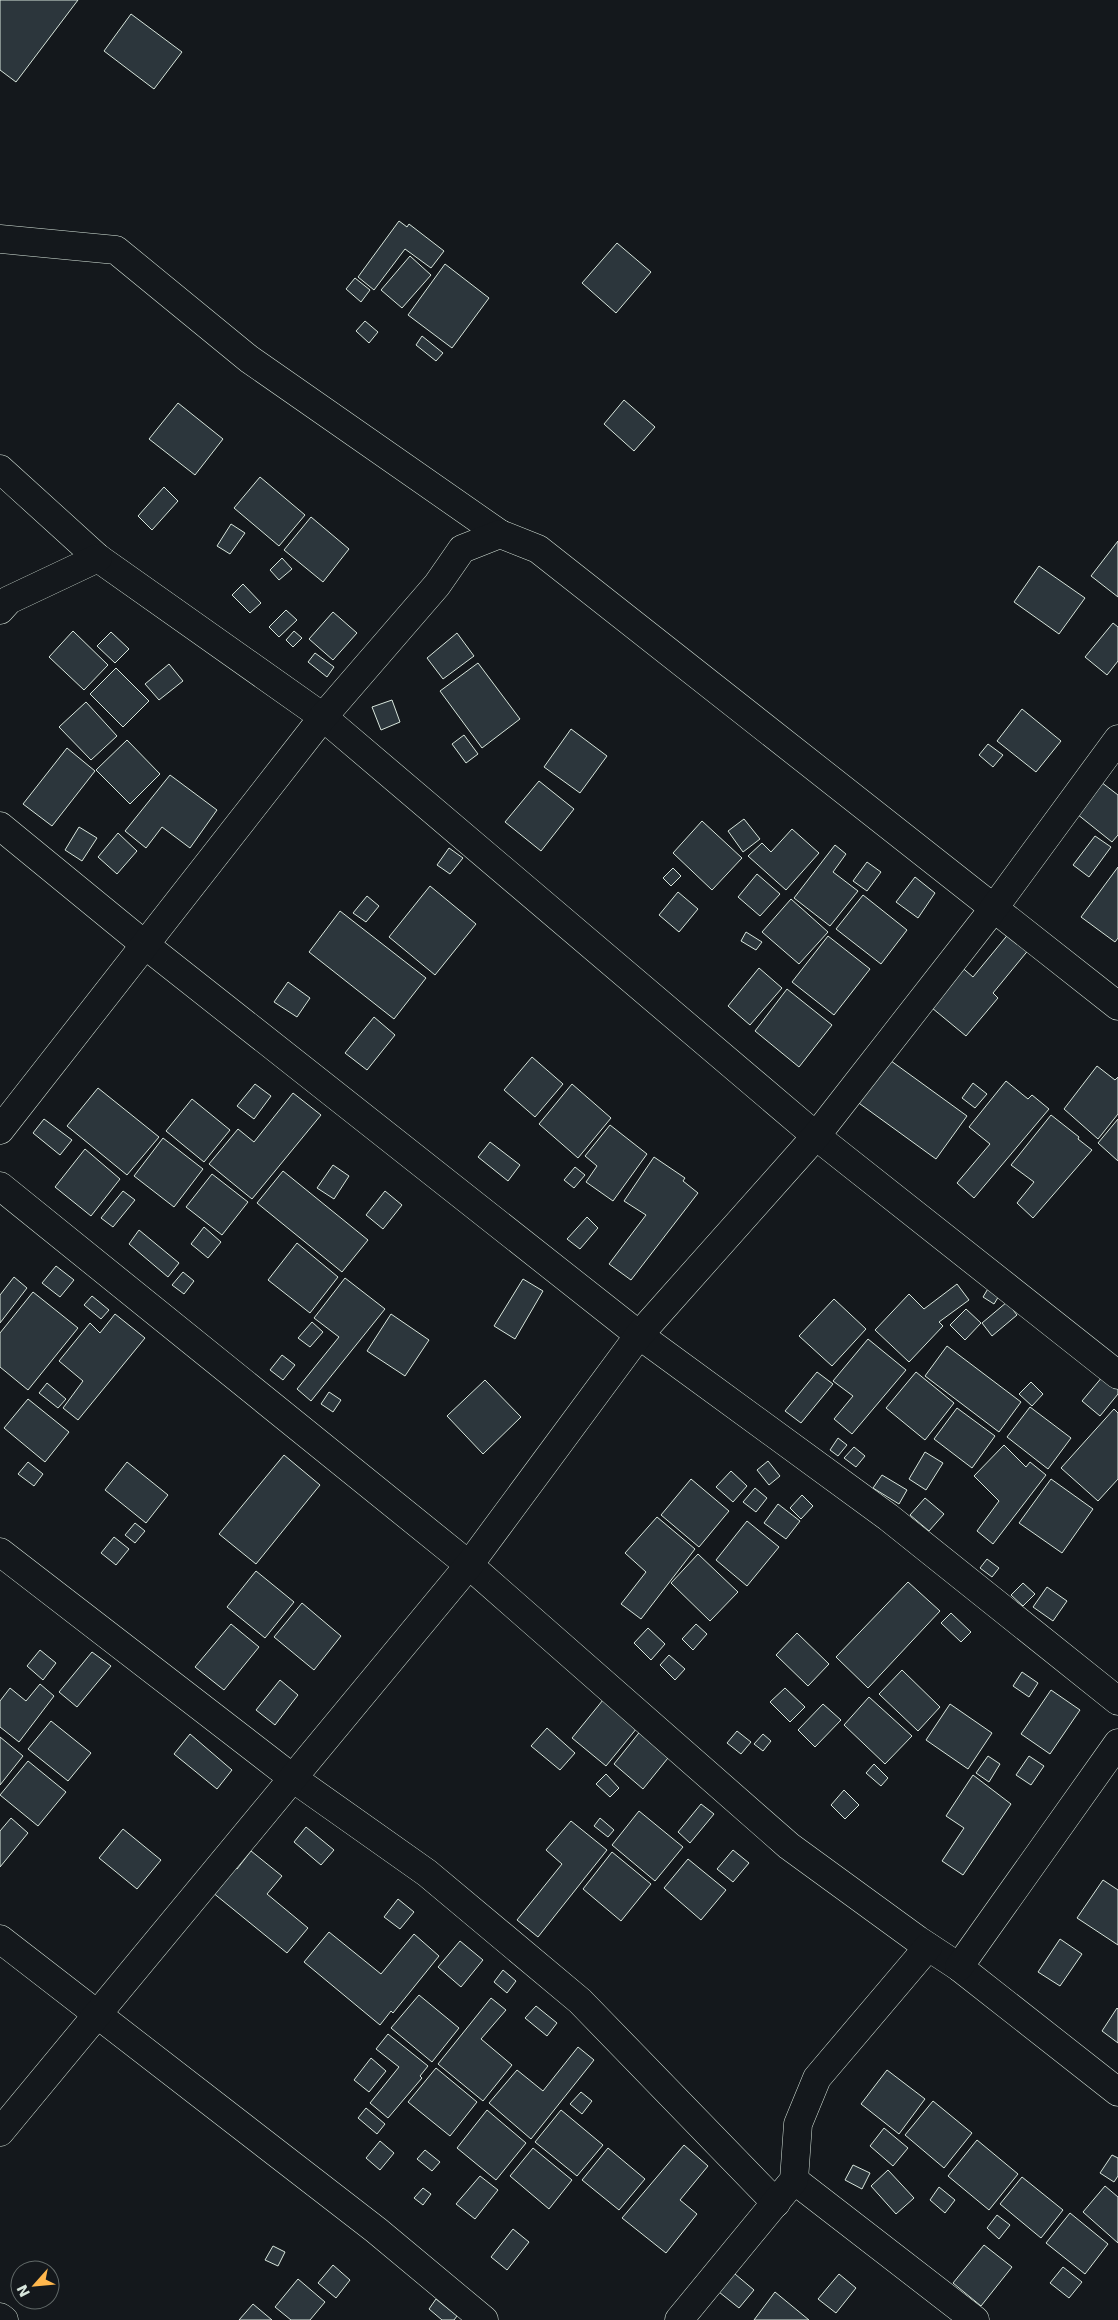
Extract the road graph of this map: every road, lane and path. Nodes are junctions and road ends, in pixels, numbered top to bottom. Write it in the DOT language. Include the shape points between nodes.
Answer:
graph roads {
  1 [pos="0,238"];
  2 [pos="0,469"];
  3 [pos="500,534"];
  4 [pos="98,558"];
  5 [pos="0,610"];
  6 [pos="323,717"];
  7 [pos="1118,739"];
  8 [pos="0,826"];
  9 [pos="994,908"];
  10 [pos="144,944"];
  11 [pos="1118,1006"];
  12 [pos="0,1130"];
  13 [pos="816,1136"];
  14 [pos="0,1186"];
  15 [pos="639,1335"];
  16 [pos="1118,1375"];
  17 [pos="0,1552"];
  18 [pos="469,1565"];
  19 [pos="1118,1701"];
  20 [pos="1118,1743"];
  21 [pos="294,1779"];
  22 [pos="0,1940"];
  23 [pos="928,1947"];
  24 [pos="959,1967"];
  25 [pos="96,2015"];
  26 [pos="1118,2092"];
  27 [pos="0,2132"];
  28 [pos="794,2180"];
  29 [pos="776,2203"];
  30 [pos="0,2316"];
  31 [pos="4,2320"];
  32 [pos="484,2320"];
  33 [pos="679,2320"];
  34 [pos="975,2320"];
  1 -- 3 [label="street" via="116,250 249,359"];
  2 -- 4 [label="street"];
  3 -- 6 [label="street" via="462,550 437,585"];
  3 -- 9 [label="street" via="538,549"];
  4 -- 5 [label="street" via="9,600"];
  4 -- 6 [label="street"];
  6 -- 10 [label="street"];
  6 -- 13 [label="street"];
  7 -- 9 [label="street"];
  8 -- 10 [label="street"];
  9 -- 11 [label="street"];
  9 -- 13 [label="street"];
  10 -- 12 [label="street"];
  10 -- 15 [label="street"];
  13 -- 15 [label="street"];
  13 -- 16 [label="street"];
  14 -- 18 [label="street"];
  15 -- 18 [label="street"];
  15 -- 19 [label="street" via="888,1517"];
  17 -- 21 [label="street"];
  18 -- 21 [label="street"];
  18 -- 23 [label="street" via="789,1846"];
  20 -- 24 [label="street"];
  21 -- 25 [label="street"];
  21 -- 29 [label="street" via="426,1873 580,2001"];
  22 -- 25 [label="street"];
  23 -- 24 [label="street"];
  23 -- 28 [label="street" via="816,2078 798,2124"];
  24 -- 26 [label="street"];
  25 -- 27 [label="street"];
  25 -- 32 [label="street" via="376,2230"];
  28 -- 29 [label="street"];
  28 -- 34 [label="street"];
  29 -- 33 [label="street"];
  30 -- 31 [label="street"];
}
